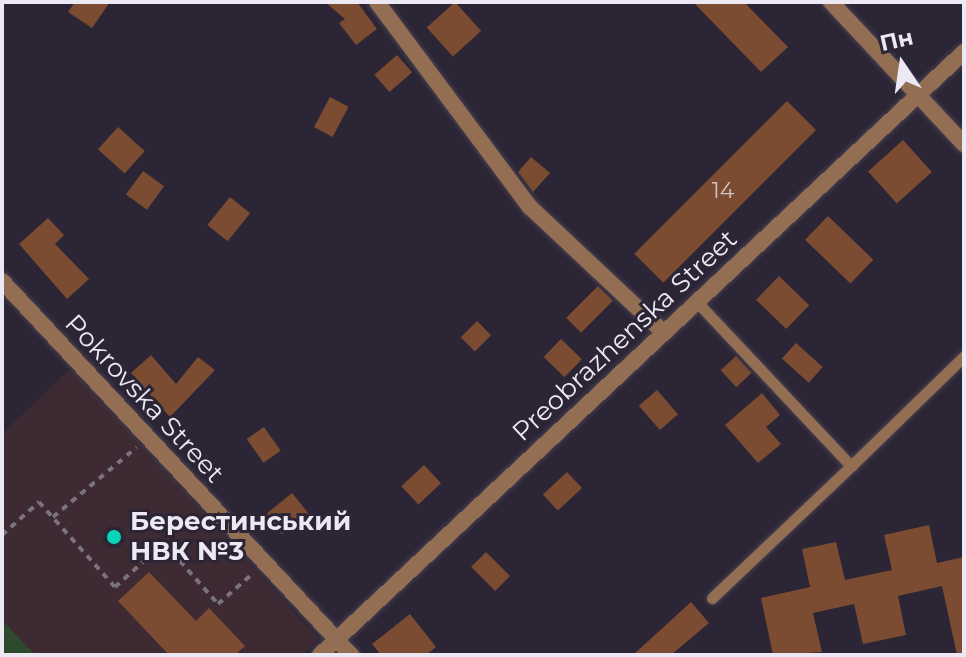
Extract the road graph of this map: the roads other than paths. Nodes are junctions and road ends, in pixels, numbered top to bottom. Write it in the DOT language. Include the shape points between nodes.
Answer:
graph roads {
  1 [pos="377,2"];
  2 [pos="831,2"];
  3 [pos="964,52"];
  4 [pos="919,94"];
  5 [pos="964,144"];
  6 [pos="2,281"];
  7 [pos="697,302"];
  8 [pos="663,332"];
  9 [pos="964,356"];
  10 [pos="851,466"];
  11 [pos="712,598"];
  12 [pos="336,640"];
  13 [pos="320,655"];
  14 [pos="351,655"];
  1 -- 8 [label="street" via="530,207"];
  2 -- 4 [label="street"];
  3 -- 4 [label="street, Preobrazhenska Street"];
  4 -- 5 [label="street"];
  4 -- 7 [label="street, Preobrazhenska Street"];
  6 -- 12 [label="street, Pokrovska Street"];
  7 -- 8 [label="street, Preobrazhenska Street"];
  7 -- 10 [label="lane"];
  8 -- 12 [label="street, Preobrazhenska Street"];
  9 -- 10 [label="lane"];
  10 -- 11 [label="lane"];
  12 -- 13 [label="street, Preobrazhenska Street"];
  12 -- 14 [label="street, Pokrovska Street"];
}
